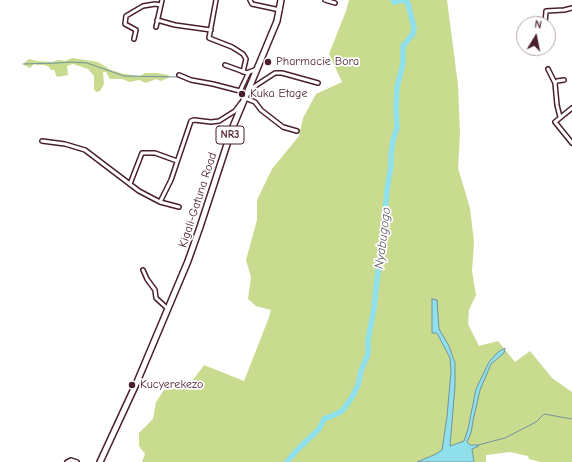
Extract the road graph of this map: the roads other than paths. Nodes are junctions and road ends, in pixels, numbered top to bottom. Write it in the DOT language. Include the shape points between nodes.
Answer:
graph roads {
  1 [pos="162,0"];
  2 [pos="216,0"];
  3 [pos="250,0"];
  4 [pos="281,0"];
  5 [pos="325,0"];
  6 [pos="335,3"];
  7 [pos="161,6"];
  8 [pos="572,8"];
  9 [pos="280,10"];
  10 [pos="546,16"];
  11 [pos="157,20"];
  12 [pos="156,27"];
  13 [pos="211,30"];
  14 [pos="134,38"];
  15 [pos="225,65"];
  16 [pos="257,69"];
  17 [pos="548,69"];
  18 [pos="243,72"];
  19 [pos="249,72"];
  20 [pos="179,75"];
  21 [pos="564,80"];
  22 [pos="318,83"];
  23 [pos="555,83"];
  24 [pos="248,91"];
  25 [pos="245,97"];
  26 [pos="572,108"];
  27 [pos="560,117"];
  28 [pos="297,131"];
  29 [pos="42,141"];
  30 [pos="572,143"];
  31 [pos="177,161"];
  32 [pos="130,184"];
  33 [pos="160,202"];
  34 [pos="179,207"];
  35 [pos="143,270"];
  36 [pos="184,271"];
  37 [pos="168,309"];
  38 [pos="67,462"];
  39 [pos="77,462"];
  40 [pos="102,462"];
  1 -- 7 [label="street"];
  2 -- 13 [label="street"];
  3 -- 9 [label="street" via="252,4"];
  4 -- 9 [label="highway, Kigali-Gatuna Road / NR3"];
  5 -- 6 [label="street"];
  7 -- 11 [label="street"];
  7 -- 14 [label="street" via="142,6 126,16 125,24 136,30"];
  8 -- 10 [label="street" via="546,11"];
  9 -- 16 [label="highway, Kigali-Gatuna Road / NR3"];
  11 -- 12 [label="street"];
  11 -- 13 [label="street"];
  13 -- 18 [label="street" via="210,38 232,47 245,57"];
  15 -- 18 [label="street"];
  16 -- 19 [label="street"];
  16 -- 24 [label="highway, Kigali-Gatuna Road / NR3"];
  17 -- 23 [label="street"];
  18 -- 19 [label="street"];
  19 -- 20 [label="street" via="240,91"];
  21 -- 23 [label="street"];
  22 -- 24 [label="street" via="275,73"];
  23 -- 27 [label="street"];
  24 -- 25 [label="highway, Kigali-Gatuna Road / NR3"];
  25 -- 28 [label="street" via="255,102 283,127"];
  25 -- 31 [label="street" via="235,110 219,121 192,120"];
  25 -- 36 [label="highway, Kigali-Gatuna Road / NR3" via="225,148"];
  26 -- 27 [label="street"];
  27 -- 30 [label="street" via="555,122"];
  29 -- 32 [label="street" via="85,150"];
  31 -- 32 [label="street" via="155,153 142,154"];
  31 -- 33 [label="street"];
  32 -- 33 [label="street"];
  33 -- 34 [label="street"];
  35 -- 37 [label="street" via="156,298"];
  36 -- 37 [label="highway, Kigali-Gatuna Road / NR3"];
  36 -- 40 [label="highway, Kigali-Gatuna Road / NR3" via="142,379"];
  37 -- 40 [label="highway, Kigali-Gatuna Road / NR3"];
  38 -- 39 [label="street"];
}
